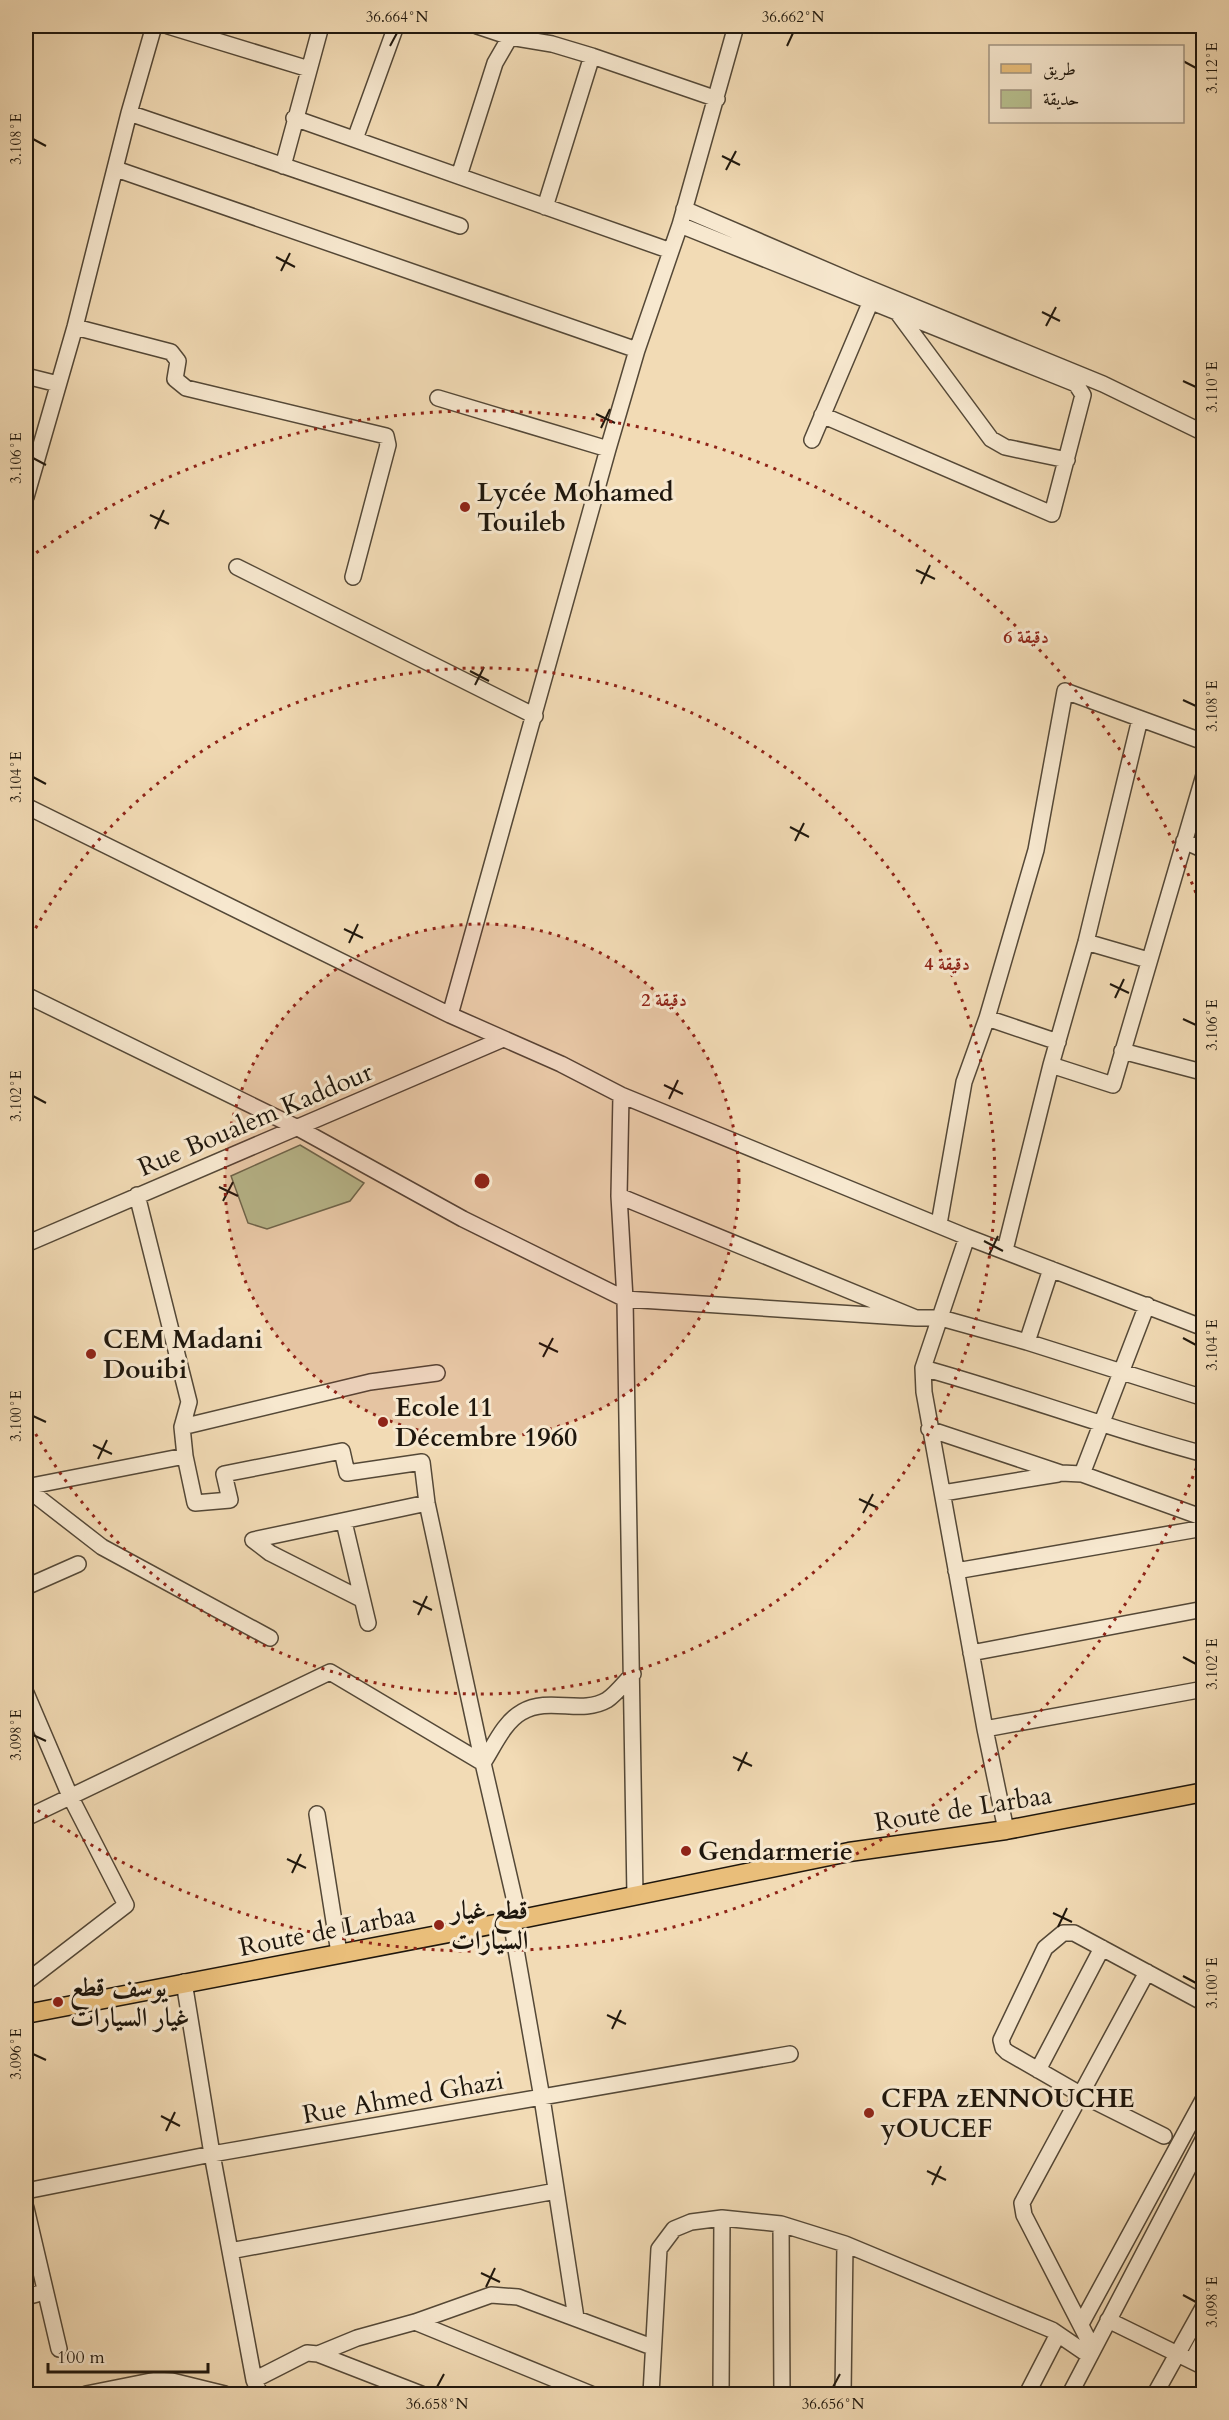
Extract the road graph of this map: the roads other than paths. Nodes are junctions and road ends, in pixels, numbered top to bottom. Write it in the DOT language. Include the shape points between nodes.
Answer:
graph roads {
  1 [pos="154,26"];
  2 [pos="168,26"];
  3 [pos="321,26"];
  4 [pos="396,26"];
  5 [pos="477,26"];
  6 [pos="736,26"];
  7 [pos="506,32"];
  8 [pos="592,56"];
  9 [pos="309,69"];
  10 [pos="717,99"];
  11 [pos="129,113"];
  12 [pos="294,118"];
  13 [pos="355,139"];
  14 [pos="283,166"];
  15 [pos="116,169"];
  16 [pos="459,176"];
  17 [pos="545,207"];
  18 [pos="684,209"];
  19 [pos="460,225"];
  20 [pos="680,225"];
  21 [pos="671,251"];
  22 [pos="871,301"];
  23 [pos="897,312"];
  24 [pos="75,327"];
  25 [pos="637,350"];
  26 [pos="26,376"];
  27 [pos="58,384"];
  28 [pos="438,398"];
  29 [pos="822,415"];
  30 [pos="1203,433"];
  31 [pos="812,440"];
  32 [pos="608,449"];
  33 [pos="1067,460"];
  34 [pos="26,498"];
  35 [pos="237,567"];
  36 [pos="352,577"];
  37 [pos="535,716"];
  38 [pos="1140,719"];
  39 [pos="1203,742"];
  40 [pos="1203,775"];
  41 [pos="26,806"];
  42 [pos="1184,841"];
  43 [pos="1203,850"];
  44 [pos="1086,942"];
  45 [pos="1148,960"];
  46 [pos="26,995"];
  47 [pos="450,1015"];
  48 [pos="987,1018"];
  49 [pos="503,1039"];
  50 [pos="1058,1042"];
  51 [pos="1122,1051"];
  52 [pos="1051,1065"];
  53 [pos="1202,1072"];
  54 [pos="621,1095"];
  55 [pos="298,1128"];
  56 [pos="137,1195"];
  57 [pos="619,1196"];
  58 [pos="939,1224"];
  59 [pos="967,1237"];
  60 [pos="26,1244"];
  61 [pos="1005,1250"];
  62 [pos="1051,1269"];
  63 [pos="625,1299"];
  64 [pos="1146,1305"];
  65 [pos="916,1318"];
  66 [pos="941,1318"];
  67 [pos="1203,1328"];
  68 [pos="1027,1342"];
  69 [pos="922,1368"];
  70 [pos="1119,1371"];
  71 [pos="437,1373"];
  72 [pos="1203,1398"];
  73 [pos="182,1426"];
  74 [pos="1101,1426"];
  75 [pos="929,1429"];
  76 [pos="1203,1454"];
  77 [pos="185,1456"];
  78 [pos="1061,1473"];
  79 [pos="1082,1474"];
  80 [pos="26,1487"];
  81 [pos="943,1493"];
  82 [pos="428,1503"];
  83 [pos="1203,1518"];
  84 [pos="344,1522"];
  85 [pos="1203,1528"];
  86 [pos="78,1564"];
  87 [pos="956,1571"];
  88 [pos="26,1587"];
  89 [pos="361,1599"];
  90 [pos="1203,1609"];
  91 [pos="368,1623"];
  92 [pos="270,1638"];
  93 [pos="971,1653"];
  94 [pos="633,1674"];
  95 [pos="1203,1689"];
  96 [pos="26,1693"];
  97 [pos="985,1729"];
  98 [pos="483,1763"];
  99 [pos="1203,1792"];
  100 [pos="70,1796"];
  101 [pos="317,1815"];
  102 [pos="26,1818"];
  103 [pos="1006,1830"];
  104 [pos="634,1896"];
  105 [pos="515,1920"];
  106 [pos="1102,1948"];
  107 [pos="339,1953"];
  108 [pos="1147,1972"];
  109 [pos="26,1982"];
  110 [pos="184,1982"];
  111 [pos="1203,2003"];
  112 [pos="26,2014"];
  113 [pos="790,2054"];
  114 [pos="1038,2070"];
  115 [pos="1080,2094"];
  116 [pos="542,2098"];
  117 [pos="1203,2098"];
  118 [pos="1164,2136"];
  119 [pos="1203,2138"];
  120 [pos="1179,2144"];
  121 [pos="212,2154"];
  122 [pos="1199,2156"];
  123 [pos="26,2191"];
  124 [pos="556,2191"];
  125 [pos="26,2208"];
  126 [pos="722,2218"];
  127 [pos="782,2224"];
  128 [pos="845,2244"];
  129 [pos="230,2251"];
  130 [pos="44,2292"];
  131 [pos="26,2297"];
  132 [pos="1203,2306"];
  133 [pos="576,2318"];
  134 [pos="1108,2320"];
  135 [pos="415,2322"];
  136 [pos="1081,2324"];
  137 [pos="1058,2334"];
  138 [pos="1203,2339"];
  139 [pos="652,2348"];
  140 [pos="59,2349"];
  141 [pos="1091,2353"];
  142 [pos="318,2354"];
  143 [pos="1177,2354"];
  144 [pos="1198,2364"];
  145 [pos="254,2379"];
  146 [pos="86,2394"];
  147 [pos="223,2394"];
  148 [pos="260,2394"];
  149 [pos="421,2394"];
  150 [pos="591,2394"];
  151 [pos="651,2394"];
  152 [pos="721,2394"];
  153 [pos="782,2394"];
  154 [pos="843,2394"];
  155 [pos="1027,2394"];
  156 [pos="1070,2394"];
  157 [pos="1155,2394"];
  1 -- 11 [label="street"];
  2 -- 9 [label="street"];
  3 -- 9 [label="street"];
  4 -- 13 [label="street"];
  5 -- 7 [label="street"];
  6 -- 10 [label="street"];
  7 -- 8 [label="street"];
  7 -- 16 [label="street"];
  8 -- 10 [label="street"];
  8 -- 17 [label="street"];
  9 -- 12 [label="street"];
  10 -- 18 [label="street"];
  11 -- 14 [label="street"];
  11 -- 15 [label="street"];
  12 -- 13 [label="street"];
  12 -- 14 [label="street"];
  13 -- 16 [label="street"];
  14 -- 19 [label="street"];
  15 -- 24 [label="street"];
  15 -- 25 [label="street"];
  16 -- 17 [label="street"];
  17 -- 21 [label="street"];
  18 -- 20 [label="street"];
  18 -- 30 [label="street" via="1103,384"];
  20 -- 21 [label="street"];
  20 -- 22 [label="street"];
  21 -- 25 [label="street"];
  22 -- 23 [label="street"];
  22 -- 29 [label="street"];
  23 -- 33 [label="street" via="991,439 1005,447"];
  23 -- 33 [label="street" via="1080,386 1083,399"];
  24 -- 27 [label="street"];
  24 -- 36 [label="street" via="174,354 178,361 176,379 186,388 386,436 388,445"];
  25 -- 32 [label="street"];
  26 -- 27 [label="street"];
  27 -- 34 [label="street"];
  28 -- 32 [label="street"];
  29 -- 31 [label="street"];
  29 -- 33 [label="street" via="1051,514"];
  32 -- 37 [label="street"];
  35 -- 37 [label="street"];
  37 -- 47 [label="street"];
  38 -- 39 [label="street"];
  38 -- 44 [label="street"];
  38 -- 48 [label="street" via="1065,691 1036,850"];
  40 -- 42 [label="street"];
  41 -- 47 [label="street"];
  42 -- 43 [label="street"];
  42 -- 45 [label="street"];
  44 -- 45 [label="street"];
  44 -- 50 [label="street"];
  45 -- 51 [label="street"];
  46 -- 55 [label="street"];
  47 -- 49 [label="street"];
  48 -- 50 [label="street"];
  48 -- 58 [label="street" via="964,1082"];
  49 -- 54 [label="street"];
  49 -- 55 [label="street, Rue Boualem Kaddour"];
  50 -- 52 [label="street"];
  51 -- 52 [label="street" via="1113,1085"];
  51 -- 53 [label="street"];
  52 -- 61 [label="street"];
  54 -- 57 [label="street"];
  54 -- 58 [label="street"];
  55 -- 56 [label="street, Rue Boualem Kaddour"];
  55 -- 63 [label="street" via="463,1219"];
  56 -- 60 [label="street, Rue Boualem Kaddour"];
  56 -- 73 [label="street" via="189,1402"];
  57 -- 63 [label="street"];
  57 -- 65 [label="street"];
  58 -- 59 [label="street"];
  59 -- 61 [label="street"];
  59 -- 66 [label="street"];
  61 -- 62 [label="street"];
  62 -- 64 [label="street"];
  62 -- 68 [label="street"];
  63 -- 65 [label="street"];
  63 -- 94 [label="street"];
  64 -- 67 [label="street"];
  64 -- 70 [label="street"];
  65 -- 66 [label="street"];
  66 -- 68 [label="street"];
  66 -- 69 [label="street"];
  68 -- 70 [label="street"];
  69 -- 74 [label="street" via="1020,1396"];
  69 -- 75 [label="street"];
  70 -- 72 [label="street"];
  70 -- 74 [label="street"];
  71 -- 73 [label="street" via="370,1382"];
  73 -- 77 [label="street"];
  74 -- 76 [label="street"];
  74 -- 79 [label="street"];
  75 -- 78 [label="street"];
  75 -- 81 [label="street"];
  77 -- 80 [label="street"];
  77 -- 82 [label="street" via="195,1503 230,1500 224,1474 342,1451 347,1473 422,1462"];
  78 -- 79 [label="street"];
  78 -- 81 [label="street"];
  79 -- 83 [label="street"];
  80 -- 92 [label="street" via="102,1547"];
  81 -- 87 [label="street"];
  82 -- 84 [label="street"];
  82 -- 98 [label="street"];
  84 -- 89 [label="street"];
  84 -- 89 [label="street" via="253,1540 270,1553"];
  85 -- 87 [label="street"];
  86 -- 88 [label="street"];
  87 -- 93 [label="street"];
  89 -- 91 [label="street"];
  90 -- 93 [label="street"];
  93 -- 97 [label="street"];
  94 -- 98 [label="street" via="609,1699 597,1704 537,1705 520,1713 505,1727"];
  94 -- 104 [label="street"];
  95 -- 97 [label="street"];
  96 -- 100 [label="street"];
  97 -- 103 [label="street"];
  98 -- 100 [label="street" via="330,1672"];
  98 -- 105 [label="street"];
  99 -- 103 [label="main road, Route de Larbaa"];
  100 -- 102 [label="street"];
  100 -- 109 [label="street" via="126,1905"];
  101 -- 107 [label="street"];
  103 -- 104 [label="main road, Route de Larbaa" via="849,1852"];
  104 -- 105 [label="main road, Route de Larbaa"];
  105 -- 107 [label="main road, Route de Larbaa"];
  105 -- 116 [label="street"];
  106 -- 108 [label="street"];
  106 -- 114 [label="street"];
  106 -- 114 [label="street" via="1067,1932 1050,1942 1041,1956 1001,2042 1005,2050"];
  107 -- 110 [label="main road, Route de Larbaa"];
  108 -- 111 [label="street"];
  108 -- 115 [label="street"];
  110 -- 112 [label="main road, Route de Larbaa"];
  110 -- 121 [label="street"];
  113 -- 116 [label="street, Rue Ahmed Ghazi"];
  114 -- 115 [label="street"];
  115 -- 118 [label="street"];
  115 -- 136 [label="street" via="1022,2207"];
  116 -- 121 [label="street, Rue Ahmed Ghazi"];
  116 -- 124 [label="street"];
  117 -- 120 [label="street"];
  119 -- 122 [label="street"];
  120 -- 122 [label="street"];
  120 -- 136 [label="street"];
  121 -- 123 [label="street, Rue Ahmed Ghazi"];
  121 -- 129 [label="street"];
  122 -- 134 [label="street"];
  124 -- 129 [label="street"];
  124 -- 133 [label="street"];
  125 -- 130 [label="street"];
  126 -- 127 [label="street"];
  126 -- 139 [label="street" via="690,2222 674,2229 659,2249"];
  126 -- 152 [label="street"];
  127 -- 128 [label="street"];
  127 -- 153 [label="street"];
  128 -- 137 [label="street"];
  128 -- 154 [label="street"];
  129 -- 145 [label="street"];
  130 -- 131 [label="street"];
  130 -- 140 [label="street"];
  132 -- 143 [label="street"];
  133 -- 135 [label="street" via="518,2297 491,2295"];
  133 -- 139 [label="street"];
  134 -- 141 [label="street"];
  134 -- 143 [label="street"];
  135 -- 142 [label="street"];
  135 -- 150 [label="street"];
  136 -- 141 [label="street"];
  137 -- 141 [label="street"];
  137 -- 155 [label="street"];
  138 -- 144 [label="street"];
  139 -- 151 [label="street"];
  141 -- 156 [label="street"];
  142 -- 145 [label="street" via="307,2353"];
  142 -- 149 [label="street"];
  143 -- 144 [label="street"];
  143 -- 157 [label="street"];
  145 -- 148 [label="street"];
  146 -- 147 [label="street" via="156,2380"];
}
